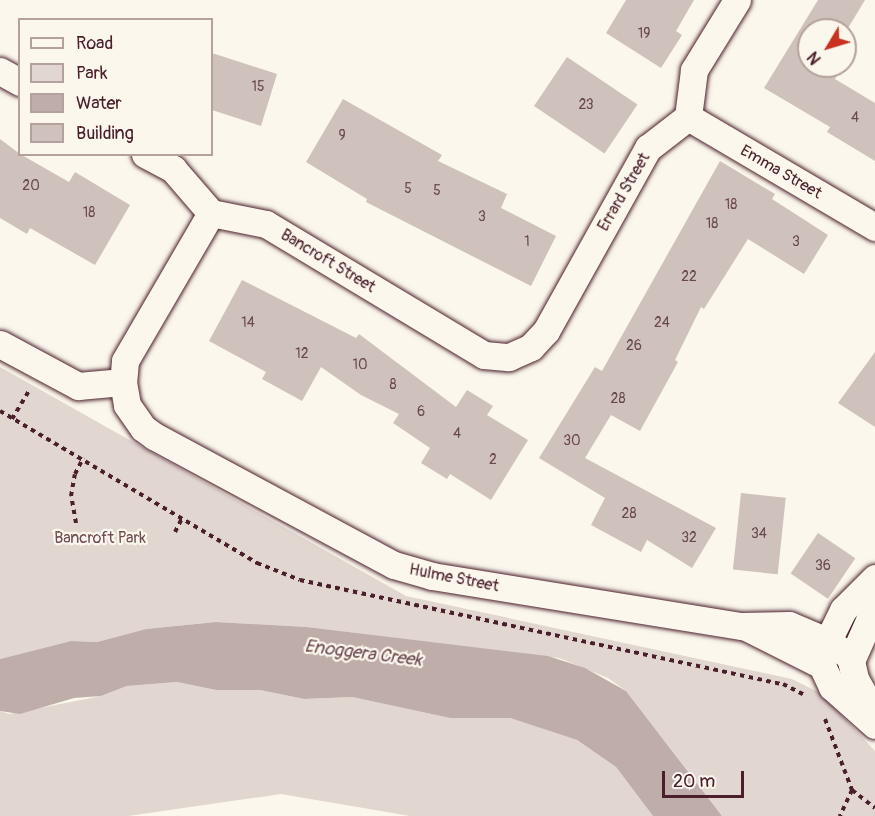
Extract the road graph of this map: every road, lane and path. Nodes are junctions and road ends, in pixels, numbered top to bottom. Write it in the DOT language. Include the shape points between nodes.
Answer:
graph roads {
  1 [pos="737,0"];
  2 [pos="0,71"];
  3 [pos="18,81"];
  4 [pos="688,117"];
  5 [pos="149,156"];
  6 [pos="211,213"];
  7 [pos="875,227"];
  8 [pos="0,344"];
  9 [pos="521,353"];
  10 [pos="42,368"];
  11 [pos="123,382"];
  12 [pos="0,411"];
  13 [pos="83,458"];
  14 [pos="182,518"];
  15 [pos="76,523"];
  16 [pos="175,532"];
  17 [pos="875,578"];
  18 [pos="875,607"];
  19 [pos="823,652"];
  20 [pos="851,657"];
  21 [pos="875,714"];
  22 [pos="875,725"];
  23 [pos="875,808"];
  24 [pos="840,816"];
  1 -- 4 [label="street" via="694,70"];
  2 -- 3 [label="street"];
  4 -- 7 [label="street, Emma Street"];
  4 -- 9 [label="street, Errard Street" via="648,148 546,331"];
  5 -- 6 [label="street" via="173,169"];
  6 -- 9 [label="street, Bancroft Street" via="256,221 282,232 484,355"];
  6 -- 11 [label="street" via="132,347"];
  8 -- 10 [label="street"];
  10 -- 11 [label="street" via="78,386"];
  10 -- 12 [label="path" via="12,418"];
  11 -- 19 [label="street, Hulme Street" via="134,417 154,436 394,565 432,576 742,626 789,625"];
  13 -- 15 [label="path" via="71,496"];
  14 -- 16 [label="path"];
  17 -- 19 [label="street" via="846,606"];
  18 -- 20 [label="street"];
  19 -- 20 [label="street"];
  19 -- 22 [label="street" via="841,697"];
  20 -- 21 [label="street" via="855,679"];
  23 -- 24 [label="path" via="852,790"];
}
